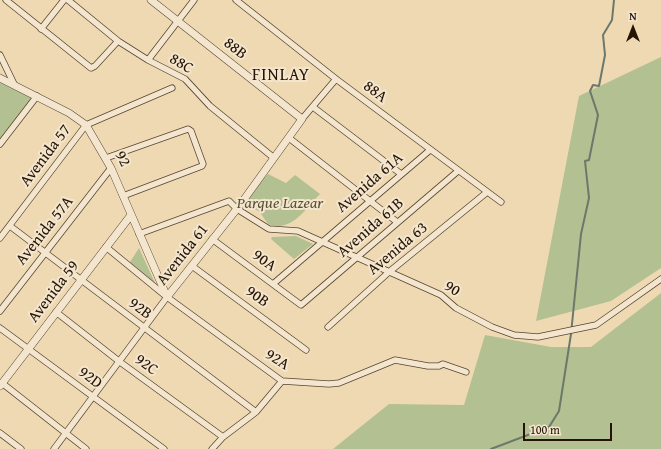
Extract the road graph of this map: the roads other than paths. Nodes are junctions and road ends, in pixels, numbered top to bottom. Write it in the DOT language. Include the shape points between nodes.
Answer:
graph roads {
  1 [pos="6,0"];
  2 [pos="64,0"];
  3 [pos="68,0"];
  4 [pos="151,0"];
  5 [pos="194,0"];
  6 [pos="236,0"];
  7 [pos="177,21"];
  8 [pos="40,29"];
  9 [pos="118,41"];
  10 [pos="0,55"];
  11 [pos="148,60"];
  12 [pos="0,78"];
  13 [pos="336,79"];
  14 [pos="14,84"];
  15 [pos="172,88"];
  16 [pos="37,96"];
  17 [pos="313,107"];
  18 [pos="302,119"];
  19 [pos="86,124"];
  20 [pos="289,138"];
  21 [pos="0,144"];
  22 [pos="430,150"];
  23 [pos="106,158"];
  24 [pos="274,158"];
  25 [pos="111,168"];
  26 [pos="458,171"];
  27 [pos="401,174"];
  28 [pos="486,193"];
  29 [pos="123,196"];
  30 [pos="371,200"];
  31 [pos="500,202"];
  32 [pos="237,209"];
  33 [pos="130,215"];
  34 [pos="397,222"];
  35 [pos="10,226"];
  36 [pos="139,234"];
  37 [pos="0,238"];
  38 [pos="212,239"];
  39 [pos="321,242"];
  40 [pos="106,247"];
  41 [pos="45,252"];
  42 [pos="356,258"];
  43 [pos="192,266"];
  44 [pos="389,272"];
  45 [pos="661,279"];
  46 [pos="80,280"];
  47 [pos="273,284"];
  48 [pos="167,297"];
  49 [pos="301,305"];
  50 [pos="0,311"];
  51 [pos="56,312"];
  52 [pos="328,327"];
  53 [pos="0,328"];
  54 [pos="145,329"];
  55 [pos="28,348"];
  56 [pos="306,350"];
  57 [pos="120,362"];
  58 [pos="466,372"];
  59 [pos="282,381"];
  60 [pos="1,384"];
  61 [pos="93,397"];
  62 [pos="256,412"];
  63 [pos="0,433"];
  64 [pos="66,433"];
  65 [pos="223,437"];
  66 [pos="21,449"];
  67 [pos="54,449"];
  68 [pos="86,449"];
  69 [pos="164,449"];
  70 [pos="212,449"];
  1 -- 8 [label="street"];
  2 -- 8 [label="street"];
  3 -- 9 [label="street, 88C"];
  4 -- 7 [label="street, 88B"];
  5 -- 7 [label="street"];
  6 -- 13 [label="street, 88A"];
  7 -- 11 [label="street"];
  7 -- 18 [label="street, 88B"];
  8 -- 9 [label="street" via="90,68 95,66"];
  9 -- 11 [label="street, 88C"];
  10 -- 14 [label="street"];
  11 -- 24 [label="street, 88C" via="185,79 210,106"];
  12 -- 14 [label="street, 92"];
  13 -- 17 [label="street, Avenida 61"];
  13 -- 22 [label="street, 88A"];
  14 -- 16 [label="street, 92"];
  15 -- 19 [label="street, Avenida 57"];
  16 -- 19 [label="street, 92"];
  16 -- 21 [label="street"];
  17 -- 18 [label="street, Avenida 61"];
  17 -- 27 [label="street"];
  18 -- 20 [label="street, Avenida 61"];
  19 -- 23 [label="street, 92"];
  19 -- 35 [label="street, Avenida 57"];
  20 -- 24 [label="street, Avenida 61"];
  20 -- 30 [label="street"];
  22 -- 26 [label="street, 88A"];
  22 -- 27 [label="street, Avenida 61A"];
  23 -- 25 [label="street, 92"];
  23 -- 29 [label="street" via="188,129 191,131 202,166"];
  24 -- 32 [label="street, Avenida 61"];
  25 -- 29 [label="street, 92"];
  25 -- 41 [label="street, Avenida 57A"];
  26 -- 28 [label="street, 88A"];
  26 -- 34 [label="street, Avenida 61B"];
  27 -- 30 [label="street, Avenida 61A"];
  28 -- 31 [label="street, 88A"];
  28 -- 44 [label="street, Avenida 63"];
  29 -- 33 [label="street, 92"];
  30 -- 34 [label="street"];
  30 -- 39 [label="street, Avenida 61A"];
  32 -- 36 [label="street, 90" via="229,201"];
  32 -- 38 [label="street, Avenida 61"];
  32 -- 39 [label="street, 90" via="269,229 293,230"];
  33 -- 36 [label="street, 92"];
  33 -- 40 [label="street, Avenida 59"];
  34 -- 42 [label="street, Avenida 61B"];
  35 -- 37 [label="street, Avenida 57"];
  35 -- 41 [label="street, 92B"];
  36 -- 48 [label="street, 92"];
  38 -- 43 [label="street, Avenida 61"];
  38 -- 47 [label="street, 90A"];
  39 -- 42 [label="street, 90"];
  39 -- 47 [label="street, Avenida 61A"];
  40 -- 46 [label="street, Avenida 59"];
  40 -- 48 [label="street, 92A"];
  41 -- 46 [label="street, 92B"];
  41 -- 50 [label="street, Avenida 57A"];
  42 -- 44 [label="street, 90"];
  42 -- 49 [label="street, Avenida 61B"];
  43 -- 48 [label="street, Avenida 61"];
  43 -- 56 [label="street, 90B"];
  44 -- 45 [label="street, 90" via="441,295 456,308 492,327 514,335 538,337 596,325"];
  44 -- 52 [label="street, Avenida 63"];
  46 -- 51 [label="street, Avenida 59"];
  46 -- 54 [label="street, 92B"];
  47 -- 49 [label="street, 90A"];
  48 -- 54 [label="street, Avenida 61"];
  48 -- 59 [label="street, 92A"];
  51 -- 55 [label="street, Avenida 59"];
  51 -- 57 [label="street, 92C"];
  53 -- 55 [label="street, 92D"];
  54 -- 57 [label="street, Avenida 61"];
  54 -- 62 [label="street, 92B"];
  55 -- 60 [label="street, Avenida 59"];
  55 -- 61 [label="street, 92D"];
  57 -- 61 [label="street, Avenida 61"];
  57 -- 65 [label="street, 92C"];
  58 -- 59 [label="street, 92A" via="443,364 428,366 395,360 339,383"];
  59 -- 62 [label="street"];
  60 -- 64 [label="street"];
  61 -- 64 [label="street, Avenida 61"];
  61 -- 69 [label="street, 92D"];
  62 -- 65 [label="street"];
  63 -- 66 [label="street"];
  64 -- 67 [label="street, Avenida 61"];
  64 -- 68 [label="street"];
  65 -- 70 [label="street"];
}
